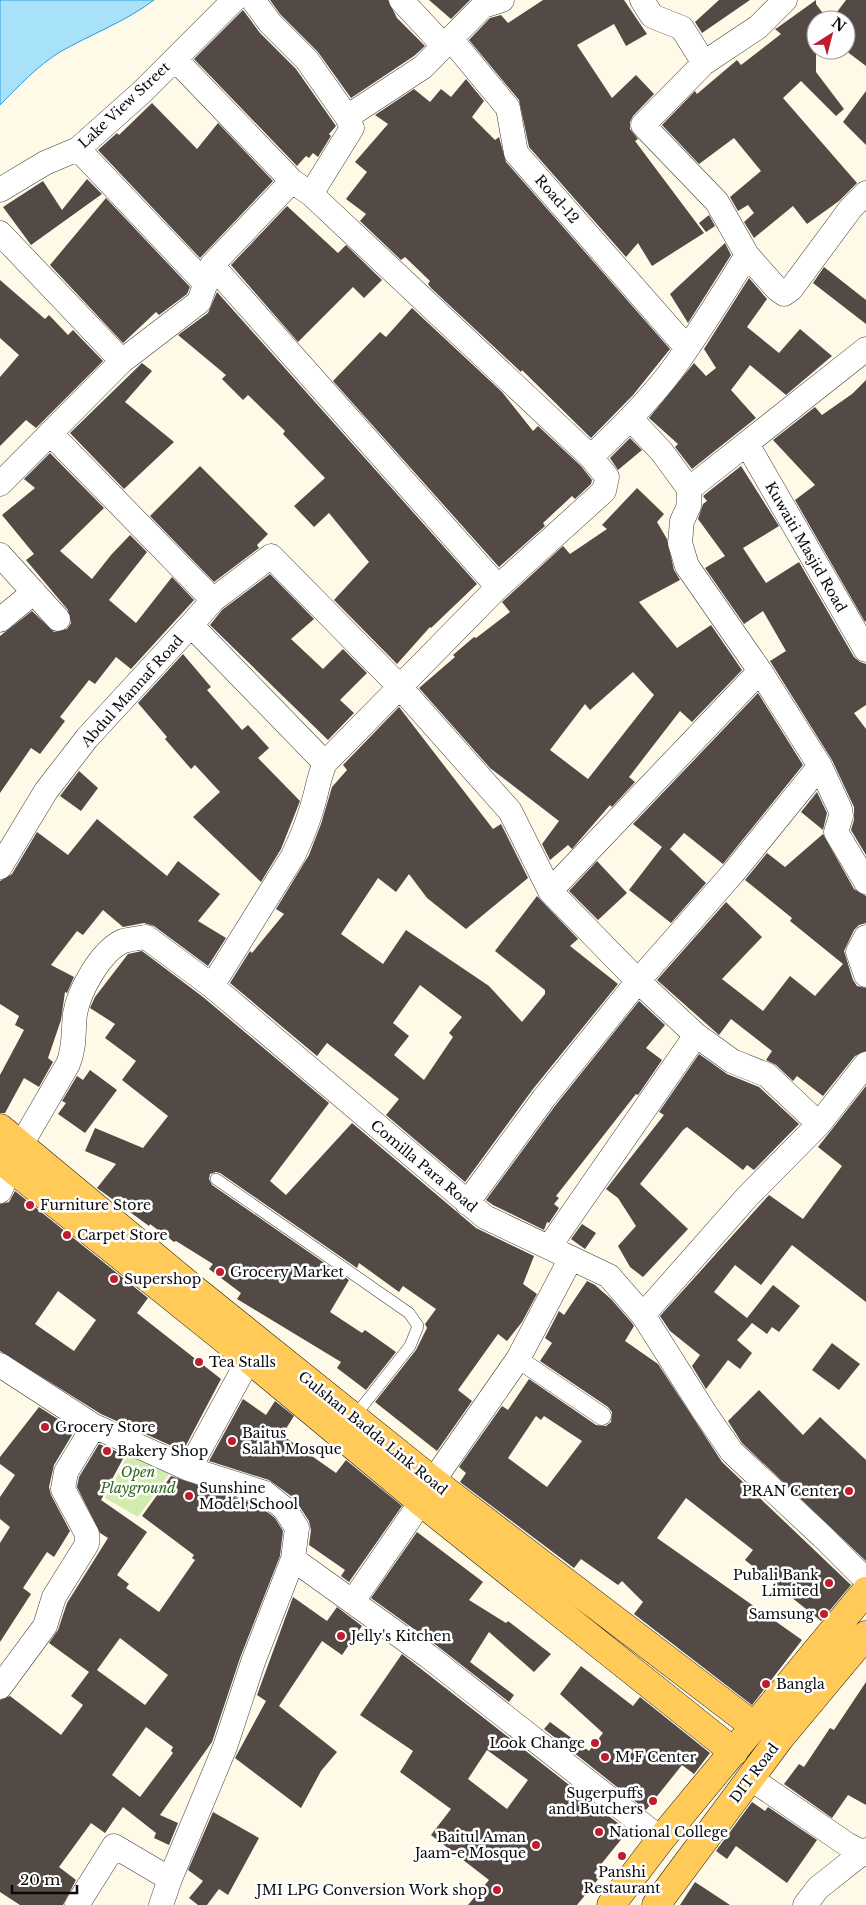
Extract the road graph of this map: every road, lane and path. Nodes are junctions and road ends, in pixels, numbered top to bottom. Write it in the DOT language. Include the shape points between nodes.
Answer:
graph roads {
  1 [pos="234,0"];
  2 [pos="253,0"];
  3 [pos="401,0"];
  4 [pos="502,0"];
  5 [pos="642,0"];
  6 [pos="785,0"];
  7 [pos="447,42"];
  8 [pos="175,59"];
  9 [pos="704,64"];
  10 [pos="347,117"];
  11 [pos="78,149"];
  12 [pos="302,188"];
  13 [pos="0,190"];
  14 [pos="866,193"];
  15 [pos="0,233"];
  16 [pos="747,255"];
  17 [pos="209,275"];
  18 [pos="687,348"];
  19 [pos="866,349"];
  20 [pos="122,361"];
  21 [pos="631,419"];
  22 [pos="50,433"];
  23 [pos="747,444"];
  24 [pos="591,457"];
  25 [pos="0,484"];
  26 [pos="689,489"];
  27 [pos="0,554"];
  28 [pos="498,588"];
  29 [pos="34,592"];
  30 [pos="213,600"];
  31 [pos="58,619"];
  32 [pos="0,620"];
  33 [pos="191,626"];
  34 [pos="866,650"];
  35 [pos="760,671"];
  36 [pos="399,686"];
  37 [pos="325,763"];
  38 [pos="820,766"];
  39 [pos="0,867"];
  40 [pos="866,882"];
  41 [pos="550,892"];
  42 [pos="866,937"];
  43 [pos="866,974"];
  44 [pos="638,981"];
  45 [pos="212,986"];
  46 [pos="696,1035"];
  47 [pos="866,1064"];
  48 [pos="819,1124"];
  49 [pos="6,1158"];
  50 [pos="216,1179"];
  51 [pos="467,1202"];
  52 [pos="549,1247"];
  53 [pos="571,1258"];
  54 [pos="644,1314"];
  55 [pos="249,1359"];
  56 [pos="518,1359"];
  57 [pos="0,1365"];
  58 [pos="602,1416"];
  59 [pos="354,1417"];
  60 [pos="94,1426"];
  61 [pos="189,1469"];
  62 [pos="427,1492"];
  63 [pos="293,1559"];
  64 [pos="866,1580"];
  65 [pos="866,1591"];
  66 [pos="353,1601"];
  67 [pos="866,1635"];
  68 [pos="0,1687"];
  69 [pos="754,1726"];
  70 [pos="734,1752"];
  71 [pos="750,1778"];
  72 [pos="661,1839"];
  73 [pos="865,1852"];
  74 [pos="170,1879"];
  75 [pos="77,1905"];
  76 [pos="161,1905"];
  77 [pos="611,1905"];
  78 [pos="656,1905"];
  79 [pos="805,1905"];
  1 -- 8 [label="street, Lake View Street"];
  2 -- 10 [label="street" via="270,23 307,60"];
  3 -- 7 [label="street, Road-12"];
  4 -- 7 [label="street" via="483,6"];
  5 -- 9 [label="street" via="652,16 682,28"];
  6 -- 9 [label="street" via="758,27"];
  7 -- 10 [label="street" via="424,67"];
  7 -- 18 [label="street, Road-12" via="508,108 516,153"];
  8 -- 11 [label="street, Lake View Street"];
  8 -- 12 [label="street"];
  9 -- 16 [label="street" via="643,125 717,202"];
  10 -- 12 [label="street" via="352,128"];
  11 -- 13 [label="street, Lake View Street"];
  11 -- 17 [label="street"];
  12 -- 17 [label="street"];
  12 -- 24 [label="street"];
  14 -- 16 [label="street" via="784,294"];
  15 -- 20 [label="street"];
  16 -- 18 [label="street"];
  17 -- 20 [label="street" via="199,302"];
  17 -- 28 [label="street"];
  18 -- 21 [label="street"];
  19 -- 23 [label="street"];
  20 -- 22 [label="street"];
  21 -- 24 [label="street"];
  21 -- 26 [label="street" via="662,452"];
  22 -- 25 [label="street"];
  22 -- 30 [label="street"];
  23 -- 26 [label="street"];
  23 -- 34 [label="street, Kuwaiti Masjid Road"];
  24 -- 28 [label="street" via="607,477 604,490"];
  26 -- 35 [label="street" via="689,506 682,521 680,543 687,566"];
  27 -- 29 [label="street"];
  28 -- 36 [label="street"];
  29 -- 31 [label="street"];
  29 -- 32 [label="street"];
  30 -- 33 [label="street"];
  30 -- 36 [label="street" via="271,556"];
  33 -- 37 [label="street, Abdul Mannaf Road"];
  33 -- 39 [label="street, Abdul Mannaf Road" via="87,738 46,791"];
  35 -- 38 [label="street"];
  35 -- 41 [label="street"];
  36 -- 37 [label="street"];
  36 -- 41 [label="street" via="510,811"];
  37 -- 45 [label="street" via="302,838 293,856"];
  38 -- 40 [label="street" via="840,809 836,832"];
  38 -- 44 [label="street" via="733,873"];
  41 -- 44 [label="street"];
  42 -- 43 [label="street" via="858,952"];
  44 -- 46 [label="street"];
  44 -- 51 [label="street" via="544,1098"];
  45 -- 49 [label="street, Comilla Para Road" via="146,937 123,942 104,955 86,984 76,1012 68,1064"];
  45 -- 51 [label="street, Comilla Para Road"];
  46 -- 48 [label="street" via="732,1061 767,1075"];
  46 -- 52 [label="street"];
  47 -- 48 [label="street"];
  48 -- 54 [label="street" via="747,1197"];
  49 -- 55 [label="main road, Gulshan Badda Link Road"];
  49 -- 59 [label="main road, Gulshan Badda Link Road" via="195,1290"];
  50 -- 59 [label="lane" via="408,1313 418,1326 410,1346"];
  51 -- 52 [label="street, Comilla Para Road" via="485,1217"];
  52 -- 53 [label="street, Comilla Para Road"];
  53 -- 54 [label="street, Comilla Para Road" via="609,1276"];
  53 -- 56 [label="street"];
  54 -- 64 [label="street, Comilla Para Road" via="732,1452"];
  55 -- 61 [label="street"];
  55 -- 62 [label="main road, Gulshan Badda Link Road"];
  56 -- 58 [label="street"];
  56 -- 62 [label="street"];
  57 -- 60 [label="street"];
  59 -- 62 [label="main road, Gulshan Badda Link Road"];
  60 -- 61 [label="street"];
  60 -- 68 [label="street" via="66,1472 63,1489 87,1534 87,1544 54,1597 45,1626"];
  61 -- 63 [label="street" via="265,1493 284,1509 297,1528"];
  62 -- 66 [label="street"];
  62 -- 69 [label="main road, Gulshan Badda Link Road"];
  62 -- 70 [label="main road, Gulshan Badda Link Road"];
  63 -- 66 [label="street"];
  63 -- 74 [label="street" via="253,1662 225,1747"];
  65 -- 69 [label="main road"];
  66 -- 72 [label="street"];
  67 -- 71 [label="main road, DIT Road"];
  69 -- 70 [label="main road"];
  70 -- 72 [label="main road"];
  71 -- 73 [label="street"];
  71 -- 78 [label="main road, DIT Road"];
  72 -- 77 [label="main road"];
  73 -- 79 [label="street" via="818,1888"];
  74 -- 75 [label="street" via="114,1846"];
  74 -- 76 [label="street"];
}
